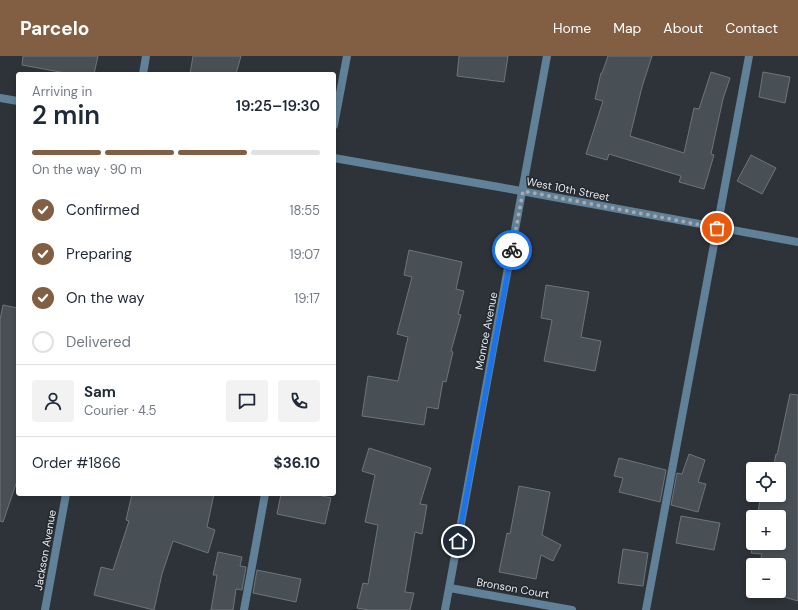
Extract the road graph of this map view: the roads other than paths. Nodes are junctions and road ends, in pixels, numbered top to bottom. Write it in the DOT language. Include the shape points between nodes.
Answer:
graph roads {
  1 [pos="146,56"];
  2 [pos="347,56"];
  3 [pos="547,56"];
  4 [pos="749,56"];
  5 [pos="143,72"];
  6 [pos="0,98"];
  7 [pos="16,101"];
  8 [pos="336,115"];
  9 [pos="336,158"];
  10 [pos="523,191"];
  11 [pos="717,228"];
  12 [pos="798,242"];
  13 [pos="66,496"];
  14 [pos="265,496"];
  15 [pos="450,588"];
  16 [pos="45,610"];
  17 [pos="244,610"];
  18 [pos="446,610"];
  19 [pos="572,610"];
  20 [pos="646,610"];
  1 -- 5 [label="street"];
  2 -- 8 [label="street"];
  3 -- 10 [label="street, Monroe Avenue"];
  4 -- 11 [label="street"];
  6 -- 7 [label="street"];
  9 -- 10 [label="street, West 10th Street"];
  10 -- 11 [label="street, West 10th Street"];
  10 -- 15 [label="street, Monroe Avenue"];
  11 -- 12 [label="street, West 10th Street"];
  11 -- 20 [label="street"];
  13 -- 16 [label="street, Jackson Avenue"];
  14 -- 17 [label="street"];
  15 -- 18 [label="street, Monroe Avenue"];
  15 -- 19 [label="street, Bronson Court"];
}
